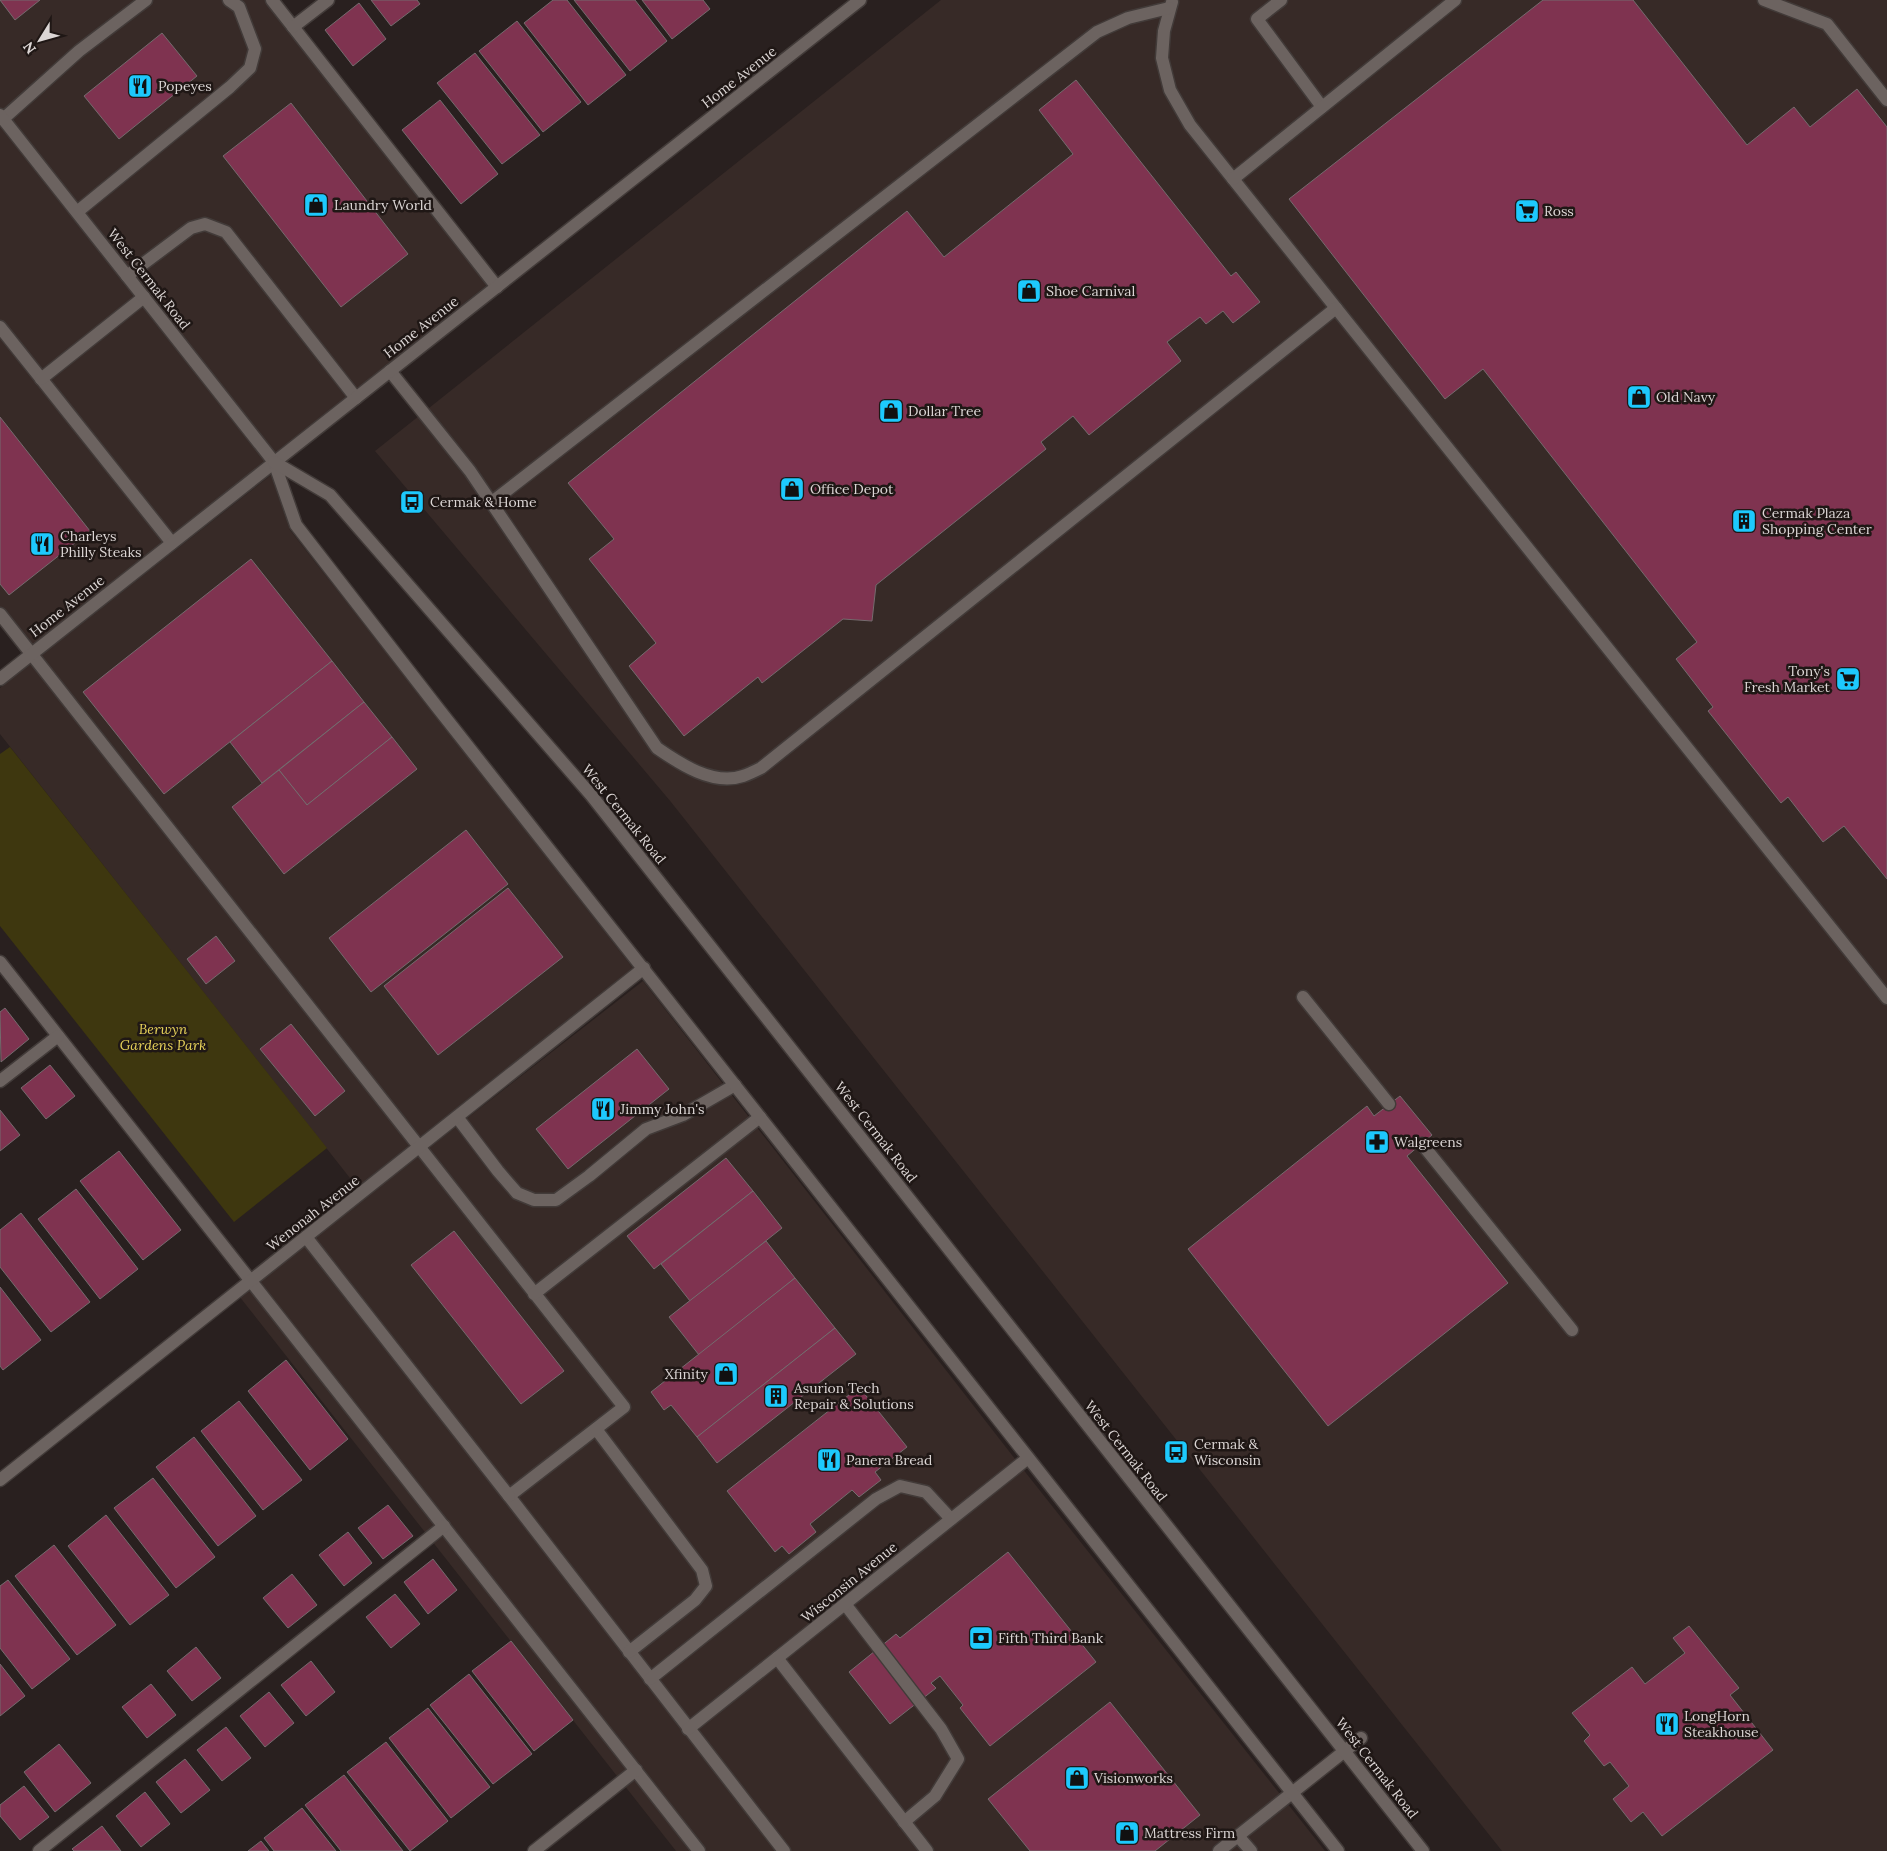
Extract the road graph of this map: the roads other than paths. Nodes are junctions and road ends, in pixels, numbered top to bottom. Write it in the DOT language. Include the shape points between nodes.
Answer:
graph roads {
  1 [pos="146,0"];
  2 [pos="229,0"];
  3 [pos="272,0"];
  4 [pos="328,0"];
  5 [pos="860,0"];
  6 [pos="1281,0"];
  7 [pos="1454,0"];
  8 [pos="1764,0"];
  9 [pos="1171,4"];
  10 [pos="293,27"];
  11 [pos="1887,100"];
  12 [pos="1322,107"];
  13 [pos="1,117"];
  14 [pos="1233,179"];
  15 [pos="77,212"];
  16 [pos="127,276"];
  17 [pos="497,287"];
  18 [pos="144,297"];
  19 [pos="1336,308"];
  20 [pos="0,327"];
  21 [pos="390,371"];
  22 [pos="41,379"];
  23 [pos="356,398"];
  24 [pos="274,462"];
  25 [pos="492,502"];
  26 [pos="172,543"];
  27 [pos="0,614"];
  28 [pos="31,654"];
  29 [pos="0,678"];
  30 [pos="0,962"];
  31 [pos="644,968"];
  32 [pos="1303,997"];
  33 [pos="1887,998"];
  34 [pos="58,1036"];
  35 [pos="0,1081"];
  36 [pos="735,1084"];
  37 [pos="1389,1104"];
  38 [pos="458,1117"];
  39 [pos="760,1117"];
  40 [pos="1422,1144"];
  41 [pos="419,1147"];
  42 [pos="306,1237"];
  43 [pos="251,1281"];
  44 [pos="534,1294"];
  45 [pos="1572,1330"];
  46 [pos="596,1429"];
  47 [pos="1028,1458"];
  48 [pos="0,1480"];
  49 [pos="509,1496"];
  50 [pos="951,1519"];
  51 [pos="444,1526"];
  52 [pos="845,1604"];
  53 [pos="629,1652"];
  54 [pos="777,1658"];
  55 [pos="650,1679"];
  56 [pos="688,1729"];
  57 [pos="1361,1738"];
  58 [pos="1344,1752"];
  59 [pos="636,1770"];
  60 [pos="1293,1794"];
  61 [pos="904,1822"];
  62 [pos="1238,1836"];
  63 [pos="39,1851"];
  64 [pos="534,1851"];
  65 [pos="699,1851"];
  66 [pos="784,1851"];
  67 [pos="927,1851"];
  68 [pos="1219,1851"];
  69 [pos="1251,1851"];
  70 [pos="1338,1851"];
  71 [pos="1423,1851"];
  1 -- 13 [label="main road"];
  2 -- 15 [label="main road" via="239,7 256,49 250,68"];
  3 -- 10 [label="main road"];
  4 -- 10 [label="main road"];
  5 -- 17 [label="main road, Home Avenue"];
  6 -- 12 [label="main road" via="1256,19"];
  7 -- 12 [label="main road"];
  8 -- 11 [label="main road" via="1828,24"];
  9 -- 14 [label="main road" via="1162,58 1170,90 1190,125"];
  9 -- 25 [label="main road" via="1097,32"];
  10 -- 17 [label="main road"];
  12 -- 14 [label="main road"];
  13 -- 15 [label="main road, West Cermak Road"];
  14 -- 19 [label="main road"];
  15 -- 16 [label="main road, West Cermak Road"];
  16 -- 18 [label="main road, West Cermak Road"];
  16 -- 23 [label="main road" via="191,228 205,224 226,232"];
  17 -- 21 [label="main road, Home Avenue"];
  18 -- 22 [label="main road"];
  18 -- 24 [label="main road, West Cermak Road"];
  19 -- 25 [label="main road" via="761,768 742,777 721,778 695,771 657,748"];
  19 -- 33 [label="main road"];
  20 -- 22 [label="main road"];
  21 -- 23 [label="main road, Home Avenue"];
  21 -- 25 [label="main road"];
  22 -- 26 [label="main road"];
  23 -- 24 [label="main road, Home Avenue"];
  24 -- 26 [label="main road, Home Avenue"];
  24 -- 31 [label="main road, West Cermak Road" via="296,525"];
  24 -- 58 [label="main road, West Cermak Road" via="330,495 591,795"];
  26 -- 28 [label="main road, Home Avenue"];
  27 -- 28 [label="main road"];
  28 -- 29 [label="main road, Home Avenue"];
  28 -- 41 [label="main road"];
  30 -- 34 [label="main road"];
  31 -- 36 [label="main road, West Cermak Road"];
  31 -- 38 [label="main road, Wenonah Avenue"];
  32 -- 37 [label="main road"];
  34 -- 35 [label="main road"];
  34 -- 43 [label="main road"];
  36 -- 38 [label="main road" via="683,1115 646,1129 556,1200 534,1200 517,1193"];
  36 -- 39 [label="main road, West Cermak Road"];
  38 -- 41 [label="main road, Wenonah Avenue"];
  39 -- 44 [label="main road"];
  39 -- 47 [label="main road, West Cermak Road"];
  40 -- 45 [label="main road"];
  41 -- 42 [label="main road, Wenonah Avenue"];
  41 -- 44 [label="main road"];
  42 -- 43 [label="main road, Wenonah Avenue"];
  42 -- 49 [label="main road"];
  43 -- 48 [label="main road, Wenonah Avenue"];
  43 -- 51 [label="main road"];
  44 -- 46 [label="main road" via="624,1407"];
  46 -- 49 [label="main road"];
  46 -- 53 [label="main road" via="702,1570 706,1586 695,1600"];
  47 -- 50 [label="main road, Wisconsin Avenue"];
  47 -- 60 [label="main road, West Cermak Road"];
  49 -- 53 [label="main road"];
  50 -- 52 [label="main road, Wisconsin Avenue"];
  50 -- 55 [label="main road" via="926,1492 900,1486 876,1499"];
  51 -- 59 [label="main road"];
  51 -- 63 [label="main road"];
  52 -- 54 [label="main road, Wisconsin Avenue"];
  52 -- 61 [label="main road" via="941,1729 958,1759 935,1796"];
  53 -- 55 [label="main road"];
  54 -- 56 [label="main road, Wisconsin Avenue"];
  54 -- 61 [label="main road"];
  55 -- 56 [label="main road"];
  56 -- 66 [label="main road"];
  57 -- 58 [label="main road"];
  58 -- 60 [label="main road"];
  58 -- 71 [label="main road, West Cermak Road"];
  59 -- 64 [label="main road"];
  59 -- 65 [label="main road"];
  60 -- 62 [label="main road"];
  60 -- 70 [label="main road, West Cermak Road"];
  61 -- 67 [label="main road"];
  62 -- 68 [label="main road"];
  62 -- 69 [label="main road"];
}
